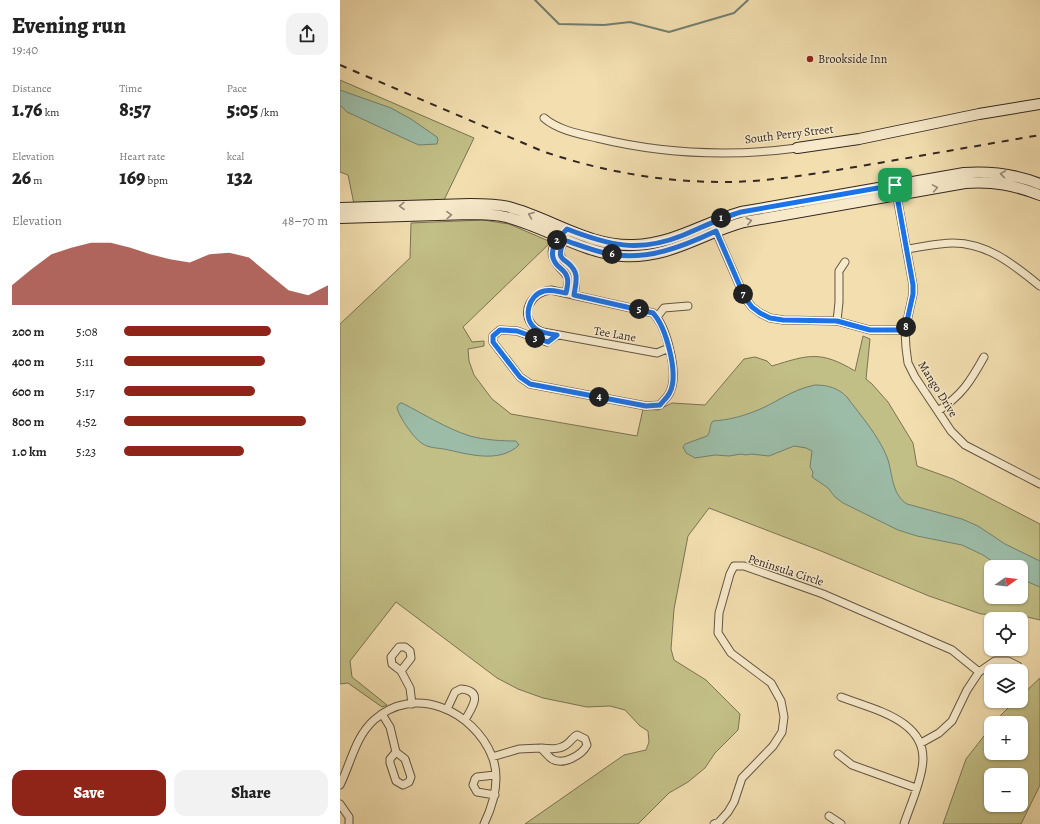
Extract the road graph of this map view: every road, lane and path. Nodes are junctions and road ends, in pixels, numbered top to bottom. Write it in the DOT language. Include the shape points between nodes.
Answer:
graph roads {
  1 [pos="1040,104"];
  2 [pos="544,118"];
  3 [pos="796,148"];
  4 [pos="1040,184"];
  5 [pos="896,190"];
  6 [pos="1040,195"];
  7 [pos="340,208"];
  8 [pos="340,218"];
  9 [pos="714,226"];
  10 [pos="567,229"];
  11 [pos="562,239"];
  12 [pos="907,249"];
  13 [pos="844,262"];
  14 [pos="1040,286"];
  15 [pos="566,293"];
  16 [pos="574,295"];
  17 [pos="688,306"];
  18 [pos="657,317"];
  19 [pos="837,321"];
  20 [pos="905,330"];
  21 [pos="557,335"];
  22 [pos="669,348"];
  23 [pos="984,357"];
  24 [pos="938,411"];
  25 [pos="1040,484"];
  26 [pos="991,664"];
  27 [pos="1014,664"];
  28 [pos="984,669"];
  29 [pos="401,671"];
  30 [pos="979,672"];
  31 [pos="841,697"];
  32 [pos="412,704"];
  33 [pos="447,709"];
  34 [pos="382,714"];
  35 [pos="465,720"];
  36 [pos="921,743"];
  37 [pos="541,748"];
  38 [pos="396,752"];
  39 [pos="838,754"];
  40 [pos="492,757"];
  41 [pos="495,775"];
  42 [pos="340,785"];
  43 [pos="916,788"];
  44 [pos="495,795"];
  45 [pos="340,804"];
  46 [pos="829,816"];
  47 [pos="718,823"];
  48 [pos="350,824"];
  49 [pos="484,824"];
  50 [pos="841,824"];
  51 [pos="904,824"];
  1 -- 3 [label="street, South Perry Street" via="874,136"];
  2 -- 3 [label="street, South Perry Street" via="558,127 585,135 659,150 720,154"];
  4 -- 5 [label="street, one-way" via="1016,176 981,172 960,174"];
  5 -- 6 [label="street, one-way" via="982,182 1014,186"];
  5 -- 9 [label="street" via="733,225"];
  5 -- 12 [label="street, Mango Drive"];
  10 -- 7 [label="street, one-way" via="516,210 491,204"];
  8 -- 11 [label="street, one-way" via="490,214 513,219"];
  9 -- 10 [label="street" via="654,244 639,245 612,244"];
  9 -- 11 [label="street" via="675,249 645,255 610,254"];
  9 -- 19 [label="street" via="745,298 752,307 770,318"];
  10 -- 11 [label="street"];
  11 -- 15 [label="street" via="552,248 552,257 567,276"];
  11 -- 16 [label="street" via="561,258 575,273"];
  12 -- 14 [label="street" via="953,243 978,246 1012,263"];
  12 -- 20 [label="street, Mango Drive" via="913,294"];
  13 -- 19 [label="street" via="839,271"];
  15 -- 16 [label="street"];
  15 -- 21 [label="street, Tee Lane" via="543,291 532,298 528,307 529,318 534,328"];
  16 -- 18 [label="street" via="653,313"];
  17 -- 18 [label="street" via="664,308"];
  18 -- 22 [label="street"];
  19 -- 20 [label="street" via="870,330"];
  20 -- 24 [label="street, Mango Drive" via="908,363"];
  21 -- 22 [label="street, Tee Lane" via="657,353"];
  21 -- 22 [label="street" via="548,342 517,331 500,330 493,336 493,342 520,377 530,384 646,406 660,405 670,392 674,376"];
  23 -- 24 [label="street" via="956,398"];
  24 -- 25 [label="street, Mango Drive" via="951,431 965,445"];
  26 -- 27 [label="street" via="995,661 1008,661"];
  28 -- 30 [label="street"];
  29 -- 32 [label="street" via="410,688"];
  30 -- 36 [label="street" via="952,721 939,733"];
  30 -- 47 [label="street, Peninsula Circle" via="952,650 837,600 744,566 734,566 719,613 718,633 731,653 771,682 781,701 784,716 782,732 773,746 742,778 734,802"];
  31 -- 36 [label="street" via="894,717 907,725"];
  32 -- 33 [label="street" via="435,705"];
  32 -- 34 [label="street"];
  33 -- 35 [label="street"];
  33 -- 35 [label="street" via="455,692 461,689 470,692 474,704"];
  34 -- 38 [label="street" via="390,727"];
  34 -- 42 [label="street" via="362,734"];
  35 -- 40 [label="street" via="485,743"];
  36 -- 43 [label="street" via="922,768"];
  37 -- 37 [label="street" via="552,759 561,761 572,758 587,745 585,739 577,735 560,748"];
  37 -- 40 [label="street" via="519,749"];
  39 -- 43 [label="street" via="852,765"];
  40 -- 41 [label="street"];
  41 -- 44 [label="street"];
  41 -- 44 [label="street" via="477,777 473,785 477,792"];
  43 -- 51 [label="street"];
  44 -- 49 [label="street"];
  45 -- 48 [label="street"];
  46 -- 50 [label="street"];
}
